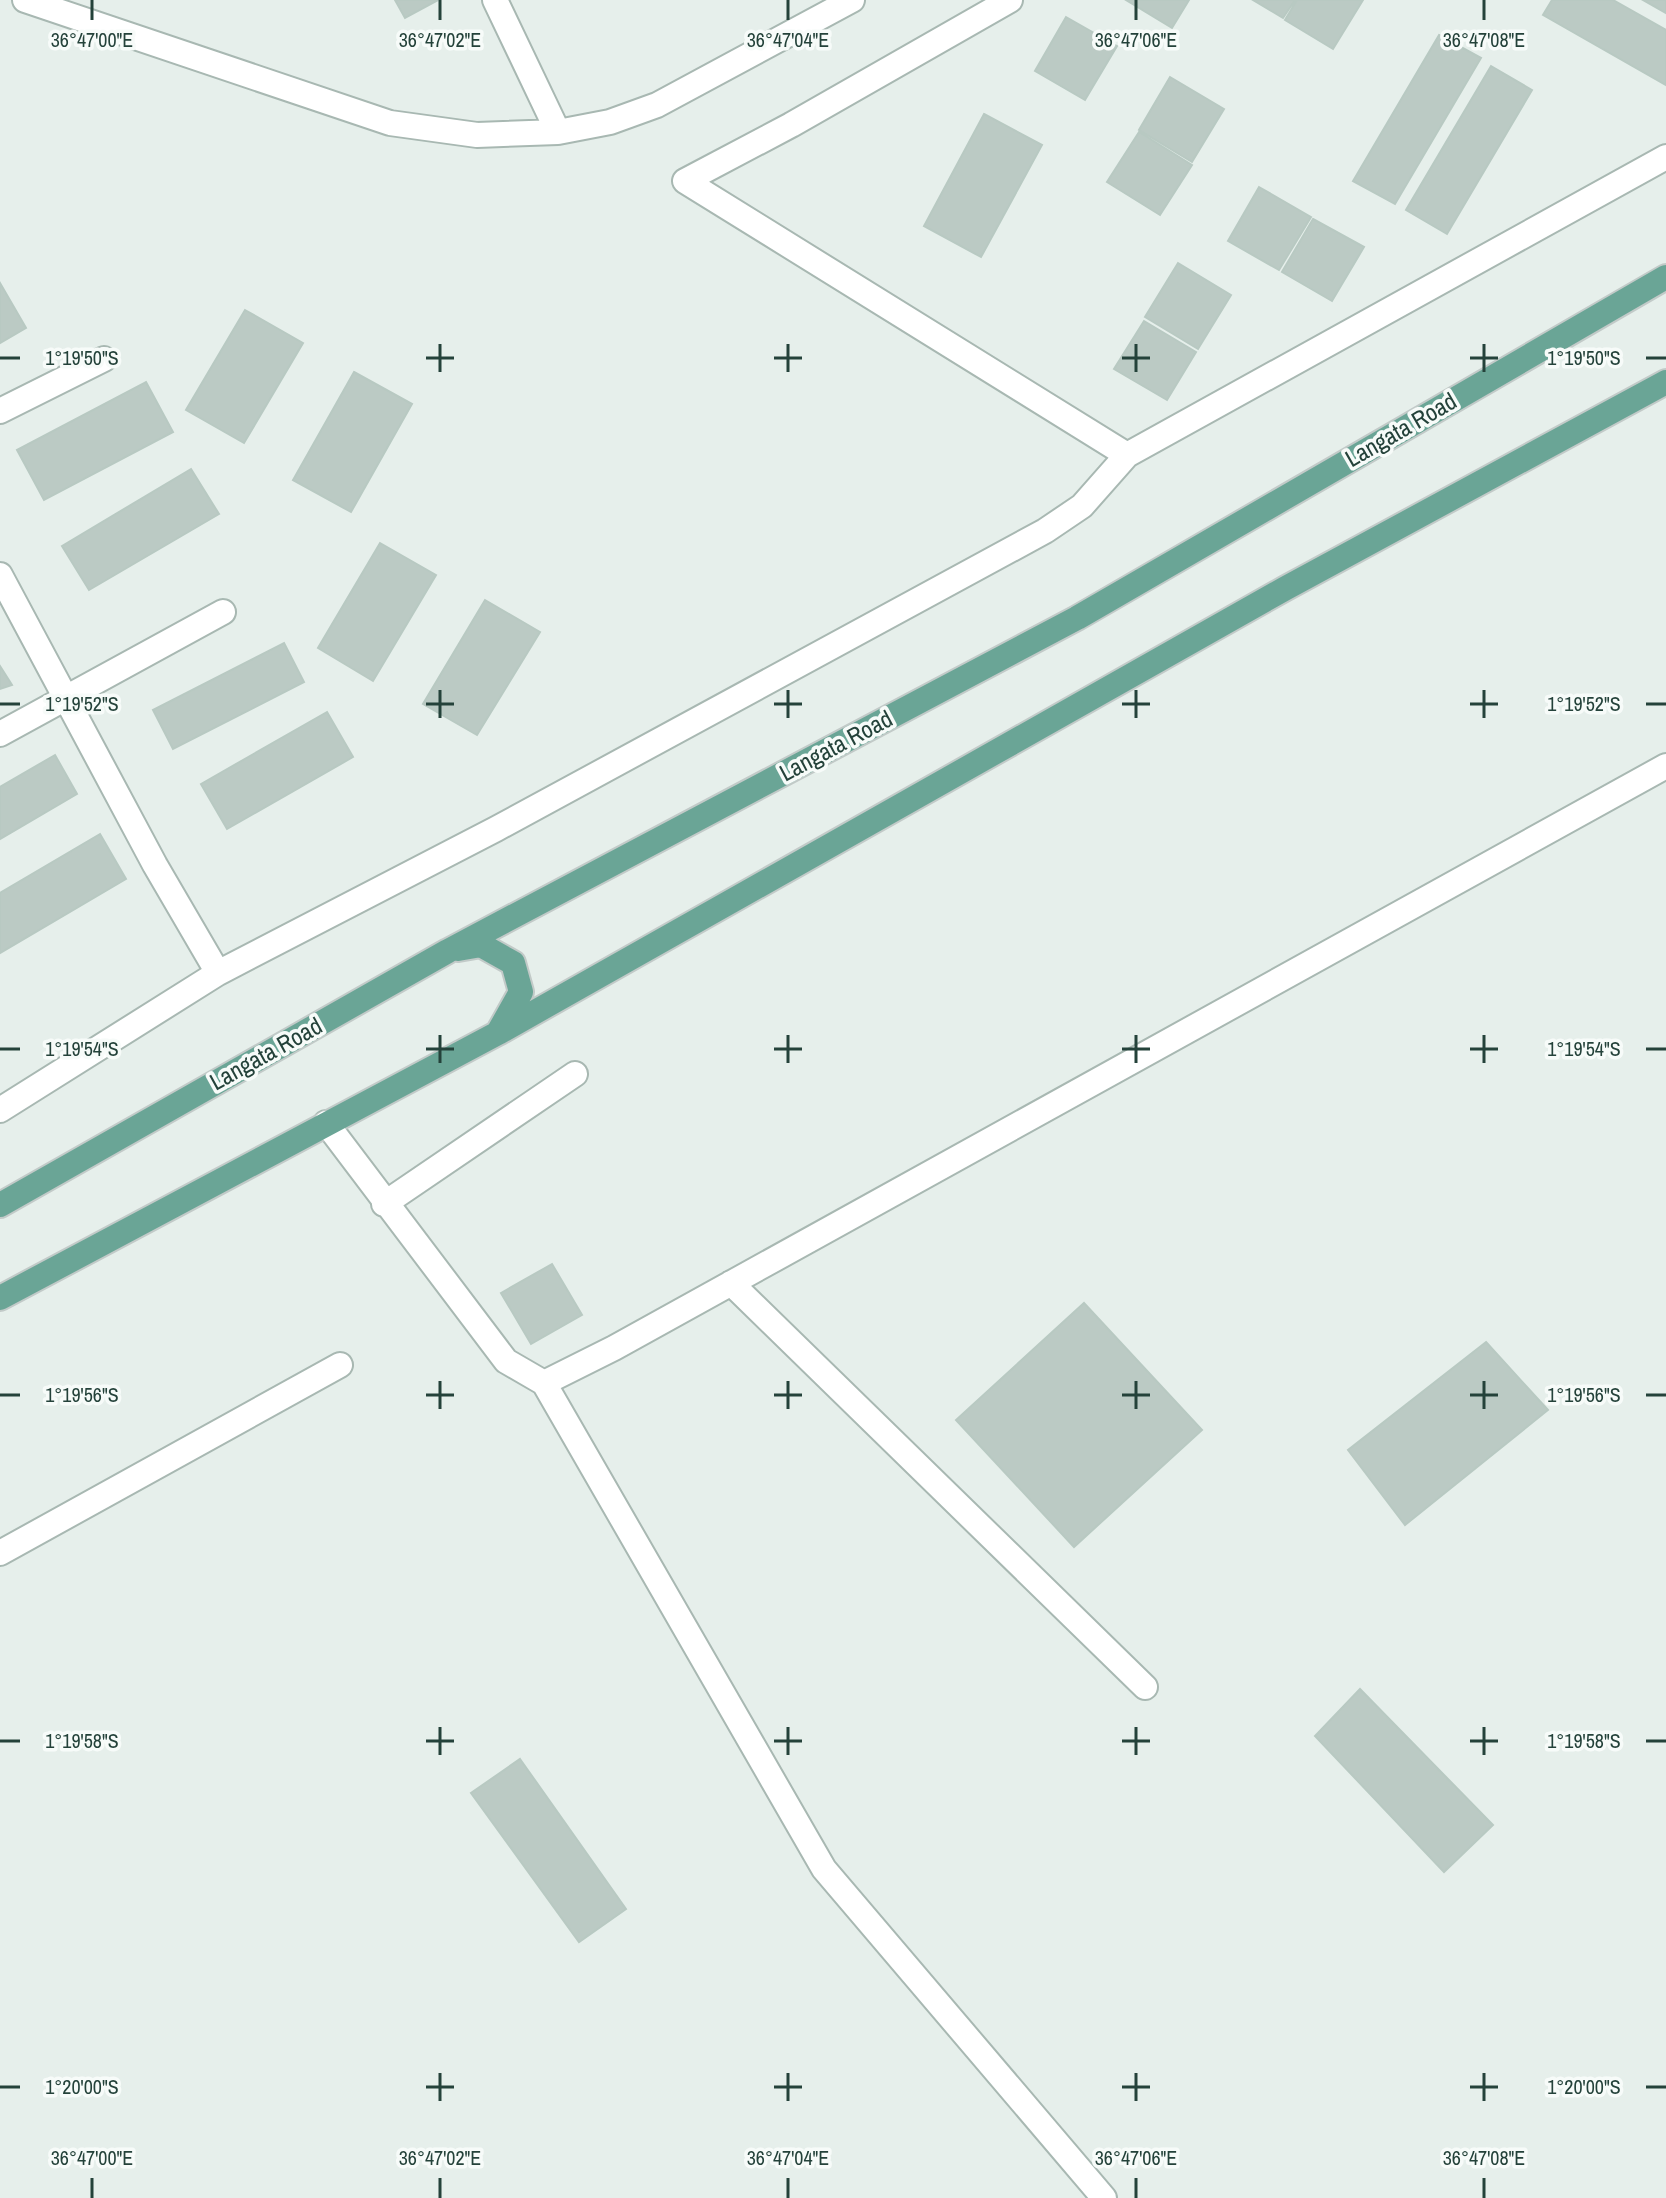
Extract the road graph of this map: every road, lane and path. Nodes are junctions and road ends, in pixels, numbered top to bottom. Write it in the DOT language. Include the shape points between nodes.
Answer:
graph roads {
  1 [pos="25,0"];
  2 [pos="495,0"];
  3 [pos="852,0"];
  4 [pos="1010,0"];
  5 [pos="558,132"];
  6 [pos="1666,157"];
  7 [pos="1666,277"];
  8 [pos="104,359"];
  9 [pos="1666,382"];
  10 [pos="0,411"];
  11 [pos="1127,455"];
  12 [pos="0,575"];
  13 [pos="223,612"];
  14 [pos="66,698"];
  15 [pos="0,734"];
  16 [pos="1666,766"];
  17 [pos="448,951"];
  18 [pos="218,973"];
  19 [pos="498,1033"];
  20 [pos="575,1074"];
  21 [pos="0,1110"];
  22 [pos="326,1123"];
  23 [pos="384,1204"];
  24 [pos="0,1205"];
  25 [pos="731,1283"];
  26 [pos="0,1298"];
  27 [pos="340,1365"];
  28 [pos="544,1383"];
  29 [pos="0,1553"];
  30 [pos="1145,1687"];
  31 [pos="1104,2198"];
  1 -- 5 [label="street" via="390,123 477,135"];
  2 -- 5 [label="street"];
  3 -- 5 [label="street" via="657,105 610,122"];
  4 -- 11 [label="street" via="685,181"];
  6 -- 11 [label="street"];
  7 -- 17 [label="main road, Langata Road" via="1077,618"];
  8 -- 10 [label="street"];
  9 -- 19 [label="main road" via="1272,596"];
  11 -- 18 [label="street" via="1082,506 1045,531 496,829"];
  12 -- 14 [label="street"];
  13 -- 14 [label="street"];
  14 -- 15 [label="street"];
  14 -- 18 [label="street"];
  16 -- 25 [label="street"];
  17 -- 19 [label="main road" via="481,945 513,963 521,992"];
  17 -- 24 [label="main road, Langata Road"];
  18 -- 21 [label="street"];
  19 -- 22 [label="main road"];
  20 -- 23 [label="street"];
  22 -- 23 [label="street"];
  22 -- 26 [label="main road"];
  23 -- 28 [label="street" via="506,1361"];
  25 -- 28 [label="street"];
  25 -- 30 [label="street"];
  27 -- 29 [label="street"];
  28 -- 31 [label="street" via="824,1869"];
}
